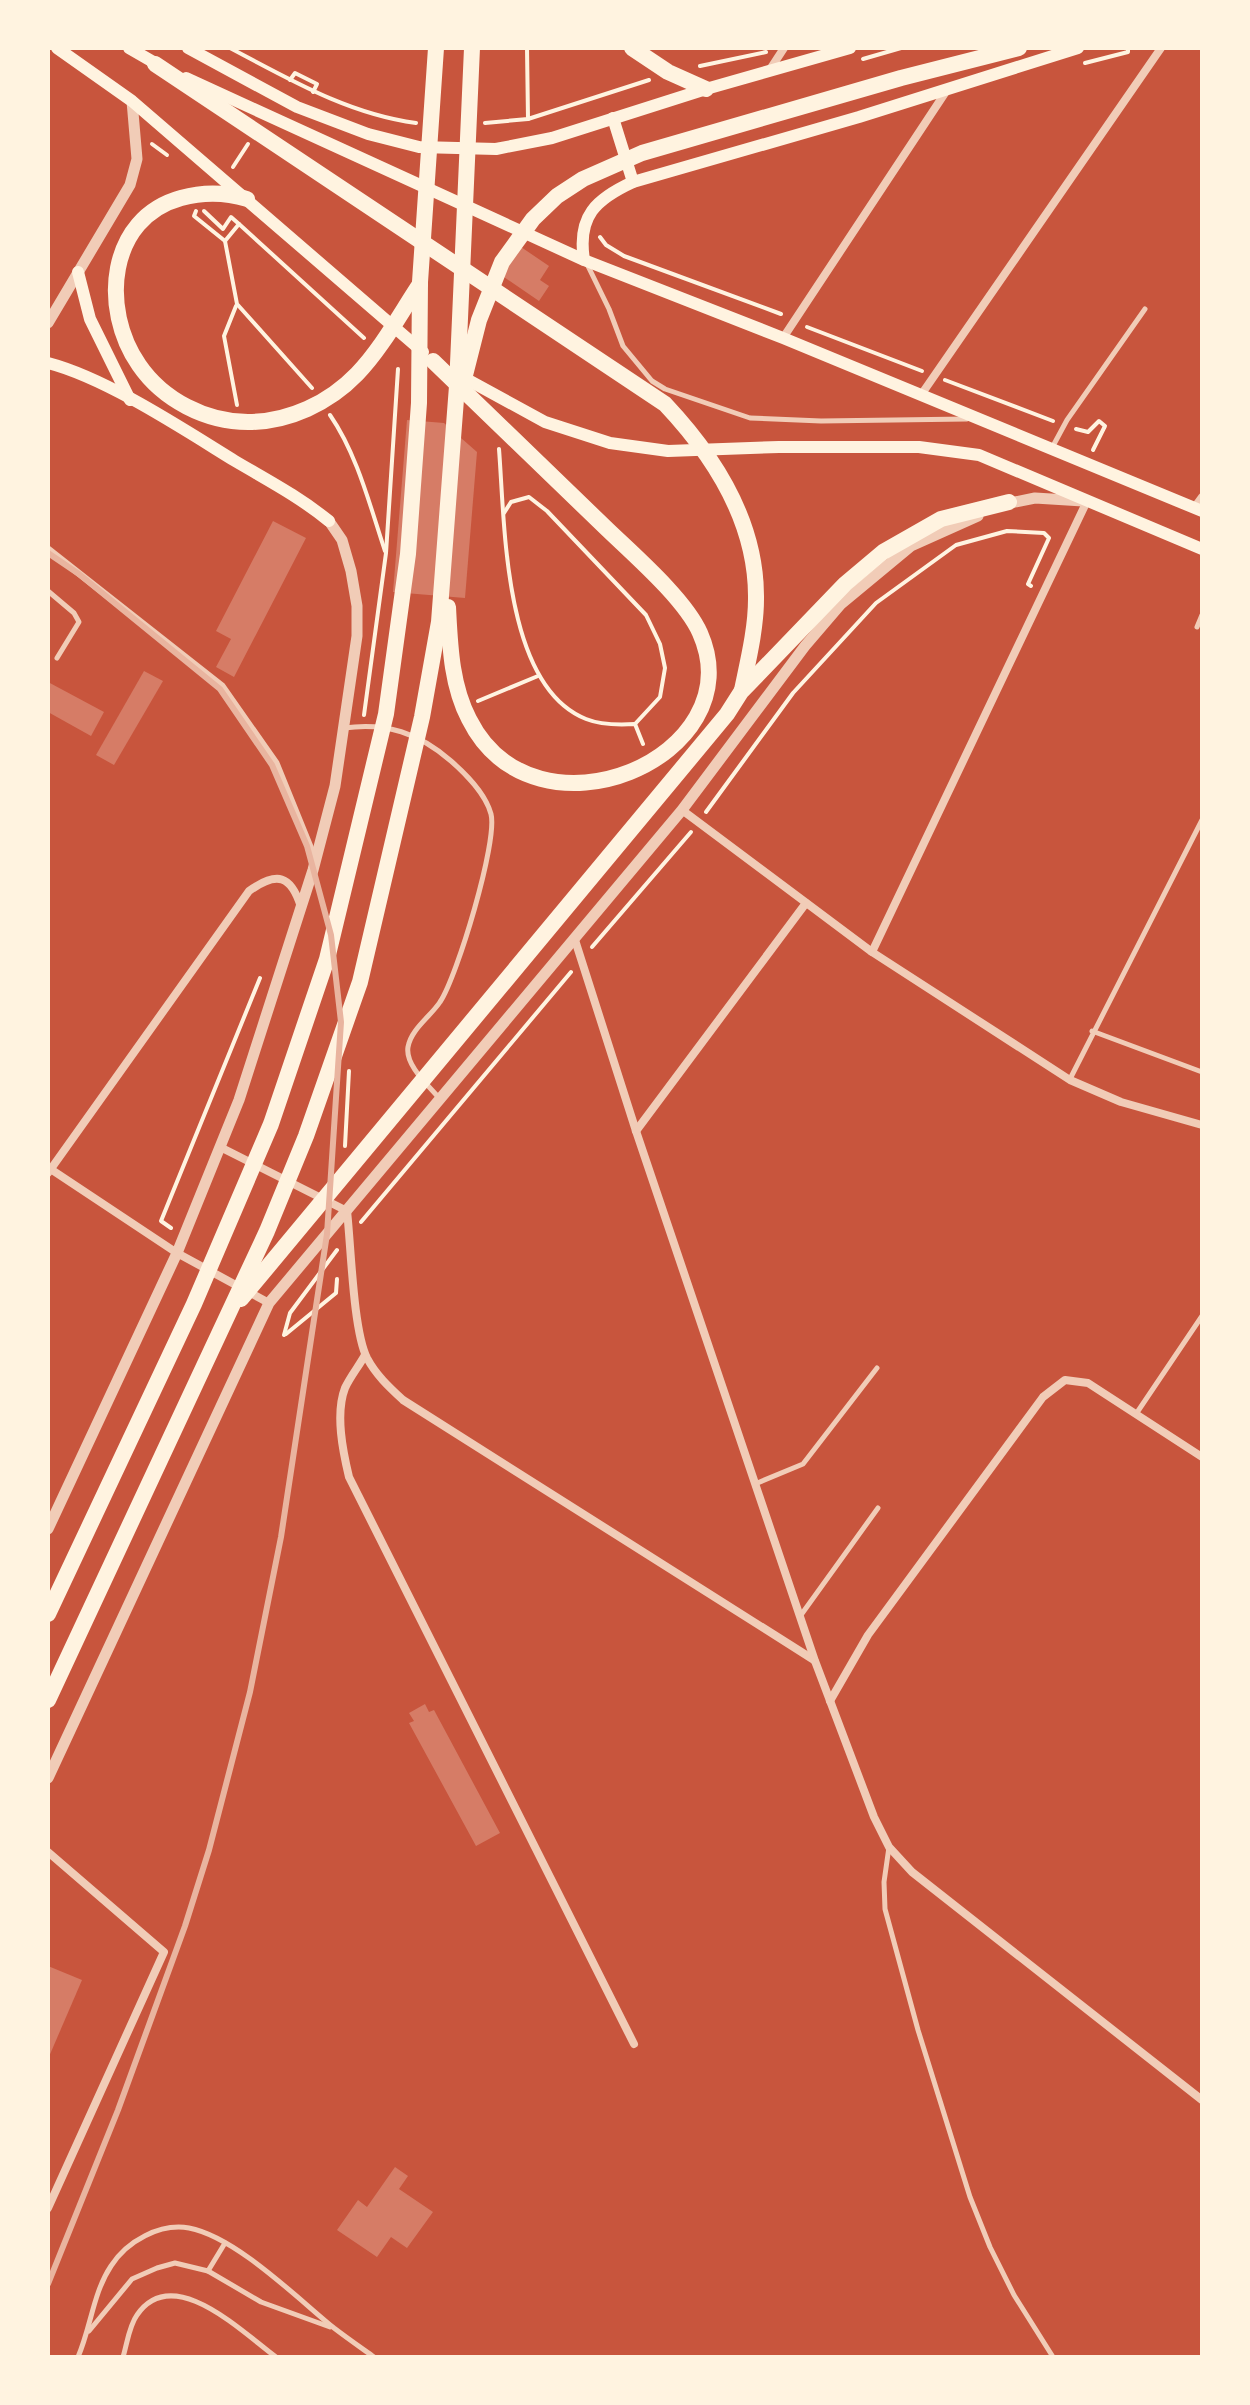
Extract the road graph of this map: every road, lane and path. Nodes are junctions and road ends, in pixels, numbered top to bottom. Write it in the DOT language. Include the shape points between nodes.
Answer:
graph roads {
  1 [pos="57,48"];
  2 [pos="129,48"];
  3 [pos="188,48"];
  4 [pos="230,48"];
  5 [pos="436,48"];
  6 [pos="472,48"];
  7 [pos="527,48"];
  8 [pos="632,48"];
  9 [pos="784,48"];
  10 [pos="850,48"];
  11 [pos="901,48"];
  12 [pos="1019,48"];
  13 [pos="1078,48"];
  14 [pos="1161,48"];
  15 [pos="769,51"];
  16 [pos="857,61"];
  17 [pos="155,64"];
  18 [pos="668,72"];
  19 [pos="768,72"];
  20 [pos="295,73"];
  21 [pos="706,89"];
  22 [pos="947,90"];
  23 [pos="313,92"];
  24 [pos="132,101"];
  25 [pos="613,118"];
  26 [pos="528,119"];
  27 [pos="417,123"];
  28 [pos="474,124"];
  29 [pos="633,182"];
  30 [pos="247,199"];
  31 [pos="203,212"];
  32 [pos="239,224"];
  33 [pos="223,229"];
  34 [pos="584,260"];
  35 [pos="78,272"];
  36 [pos="420,282"];
  37 [pos="237,304"];
  38 [pos="1145,309"];
  39 [pos="48,323"];
  40 [pos="364,338"];
  41 [pos="783,338"];
  42 [pos="433,361"];
  43 [pos="48,363"];
  44 [pos="398,369"];
  45 [pos="410,375"];
  46 [pos="921,395"];
  47 [pos="130,400"];
  48 [pos="239,412"];
  49 [pos="455,419"];
  50 [pos="973,419"];
  51 [pos="497,423"];
  52 [pos="1088,432"];
  53 [pos="1100,433"];
  54 [pos="1050,451"];
  55 [pos="1202,497"];
  56 [pos="1087,501"];
  57 [pos="1009,502"];
  58 [pos="1198,510"];
  59 [pos="504,513"];
  60 [pos="329,521"];
  61 [pos="48,549"];
  62 [pos="1202,549"];
  63 [pos="446,553"];
  64 [pos="1033,588"];
  65 [pos="48,591"];
  66 [pos="1202,615"];
  67 [pos="1197,627"];
  68 [pos="57,658"];
  69 [pos="538,676"];
  70 [pos="741,692"];
  71 [pos="466,706"];
  72 [pos="635,724"];
  73 [pos="343,728"];
  74 [pos="645,751"];
  75 [pos="682,810"];
  76 [pos="1202,820"];
  77 [pos="699,822"];
  78 [pos="315,859"];
  79 [pos="806,903"];
  80 [pos="301,907"];
  81 [pos="575,940"];
  82 [pos="872,952"];
  83 [pos="581,960"];
  84 [pos="1092,1031"];
  85 [pos="349,1071"];
  86 [pos="1202,1072"];
  87 [pos="1070,1080"];
  88 [pos="441,1099"];
  89 [pos="1202,1125"];
  90 [pos="636,1131"];
  91 [pos="345,1146"];
  92 [pos="220,1147"];
  93 [pos="49,1170"];
  94 [pos="347,1211"];
  95 [pos="350,1234"];
  96 [pos="339,1248"];
  97 [pos="177,1253"];
  98 [pos="338,1263"];
  99 [pos="337,1278"];
  100 [pos="269,1303"];
  101 [pos="1202,1316"];
  102 [pos="225,1318"];
  103 [pos="365,1355"];
  104 [pos="877,1368"];
  105 [pos="1136,1414"];
  106 [pos="1202,1457"];
  107 [pos="755,1484"];
  108 [pos="878,1508"];
  109 [pos="48,1529"];
  110 [pos="48,1614"];
  111 [pos="800,1616"];
  112 [pos="815,1661"];
  113 [pos="48,1700"];
  114 [pos="830,1701"];
  115 [pos="48,1778"];
  116 [pos="889,1847"];
  117 [pos="48,1852"];
  118 [pos="634,2044"];
  119 [pos="1202,2100"];
  120 [pos="48,2208"];
  121 [pos="225,2243"];
  122 [pos="208,2271"];
  123 [pos="334,2328"];
  124 [pos="89,2331"];
  125 [pos="78,2357"];
  126 [pos="123,2357"];
  127 [pos="276,2357"];
  128 [pos="374,2357"];
  129 [pos="1053,2357"];
  1 -- 24 [label="main road"];
  2 -- 17 [label="main road"];
  3 -- 25 [label="main road" via="297,107 419,147 496,149"];
  4 -- 23 [label="path"];
  5 -- 36 [label="highway"];
  6 -- 49 [label="highway"];
  7 -- 26 [label="path"];
  8 -- 18 [label="highway"];
  9 -- 19 [label="street"];
  10 -- 19 [label="main road"];
  11 -- 16 [label="path"];
  12 -- 49 [label="highway" via="642,153 597,171 557,196 523,230 492,283"];
  13 -- 22 [label="main road"];
  14 -- 46 [label="street"];
  15 -- 18 [label="path"];
  17 -- 34 [label="main road"];
  17 -- 70 [label="highway" via="665,404 696,437 724,478 753,563 756,599"];
  18 -- 21 [label="highway"];
  18 -- 26 [label="path"];
  19 -- 21 [label="main road"];
  20 -- 23 [label="path" via="317,84"];
  21 -- 25 [label="main road"];
  22 -- 29 [label="main road"];
  22 -- 41 [label="street"];
  23 -- 27 [label="path" via="387,119"];
  24 -- 30 [label="main road"];
  24 -- 35 [label="street" via="135,172"];
  25 -- 29 [label="main road"];
  26 -- 28 [label="path"];
  29 -- 34 [label="main road" via="593,208 584,223"];
  30 -- 36 [label="highway" via="201,194 154,208 125,244 116,279 123,330 137,363 169,395 195,411 251,422 307,409 347,384 377,349"];
  30 -- 42 [label="main road"];
  31 -- 33 [label="path"];
  32 -- 40 [label="path"];
  34 -- 41 [label="main road"];
  34 -- 50 [label="lane" via="623,346 665,389 750,418"];
  35 -- 39 [label="street"];
  35 -- 47 [label="main road" via="90,319"];
  36 -- 110 [label="highway" via="419,403 408,554 386,714 327,959 271,1124 194,1304"];
  37 -- 48 [label="path" via="224,336"];
  38 -- 54 [label="lane"];
  41 -- 46 [label="main road"];
  42 -- 51 [label="highway"];
  42 -- 56 [label="main road" via="545,422 610,443 668,451 919,447 979,455"];
  43 -- 47 [label="main road"];
  44 -- 45 [label="path"];
  46 -- 50 [label="main road"];
  47 -- 60 [label="main road" via="300,497"];
  49 -- 63 [label="highway"];
  50 -- 54 [label="main road"];
  51 -- 59 [label="path"];
  51 -- 63 [label="highway" via="661,583 698,629 707,685 689,728 632,773 593,783 559,783 529,775 499,757 478,734 454,677"];
  52 -- 53 [label="path" via="1099,421 1105,426"];
  54 -- 58 [label="main road"];
  55 -- 58 [label="street"];
  56 -- 57 [label="street"];
  56 -- 62 [label="main road"];
  56 -- 82 [label="street"];
  57 -- 70 [label="highway" via="941,519 883,552"];
  57 -- 75 [label="street" via="911,546 841,604"];
  59 -- 69 [label="path" via="510,594"];
  59 -- 72 [label="path" via="511,502 529,497 646,615 665,668 660,697"];
  60 -- 73 [label="street" via="342,540 357,606"];
  61 -- 78 [label="street" via="222,686 276,763"];
  63 -- 102 [label="highway" via="422,717 360,982 306,1136"];
  64 -- 77 [label="path" via="1028,584 1049,538 1044,533 1007,531 956,545 876,603 855,625 793,693"];
  65 -- 68 [label="lane" via="79,622"];
  66 -- 67 [label="lane"];
  69 -- 71 [label="path"];
  69 -- 72 [label="path" via="585,719"];
  70 -- 102 [label="highway"];
  72 -- 74 [label="path"];
  73 -- 78 [label="street" via="335,786"];
  73 -- 88 [label="lane" via="385,726 430,744 453,762 486,801 491,815 490,853 452,979 408,1047 418,1073"];
  75 -- 77 [label="street"];
  75 -- 81 [label="street"];
  76 -- 84 [label="lane"];
  77 -- 79 [label="street"];
  77 -- 83 [label="path"];
  78 -- 80 [label="street"];
  79 -- 82 [label="street"];
  79 -- 90 [label="street"];
  80 -- 92 [label="street"];
  80 -- 93 [label="street" via="288,882 276,879 249,891"];
  81 -- 83 [label="street"];
  81 -- 88 [label="street"];
  82 -- 87 [label="street"];
  83 -- 90 [label="street"];
  83 -- 95 [label="path"];
  84 -- 86 [label="lane"];
  84 -- 87 [label="lane"];
  85 -- 91 [label="path"];
  87 -- 89 [label="street" via="1121,1102"];
  88 -- 94 [label="street"];
  90 -- 107 [label="street"];
  92 -- 94 [label="street"];
  92 -- 97 [label="street"];
  93 -- 97 [label="street"];
  94 -- 95 [label="street"];
  94 -- 100 [label="street"];
  95 -- 96 [label="path"];
  95 -- 103 [label="street"];
  96 -- 98 [label="path"];
  96 -- 99 [label="path" via="290,1313 284,1335 336,1293"];
  97 -- 100 [label="street"];
  97 -- 109 [label="street"];
  100 -- 115 [label="street"];
  101 -- 105 [label="lane"];
  102 -- 113 [label="highway"];
  103 -- 112 [label="street" via="380,1379 403,1400"];
  103 -- 118 [label="street" via="344,1390 342,1438 349,1477"];
  104 -- 107 [label="lane" via="803,1464"];
  105 -- 106 [label="street"];
  105 -- 114 [label="street" via="1088,1383 1065,1380 1043,1397 868,1635"];
  107 -- 111 [label="street"];
  108 -- 111 [label="lane"];
  111 -- 112 [label="street"];
  112 -- 114 [label="street"];
  114 -- 116 [label="street"];
  116 -- 119 [label="street" via="912,1872"];
  116 -- 129 [label="lane" via="885,1909 970,2197 1008,2283"];
  117 -- 120 [label="street" via="164,1952"];
  121 -- 122 [label="lane"];
  121 -- 123 [label="lane"];
  121 -- 124 [label="lane" via="189,2228 140,2237 113,2262 98,2288"];
  122 -- 123 [label="lane" via="261,2302"];
  122 -- 124 [label="lane" via="175,2263 132,2279"];
  123 -- 128 [label="lane"];
  124 -- 125 [label="lane"];
  126 -- 127 [label="lane" via="136,2316 161,2297 175,2295 206,2306"];
}
